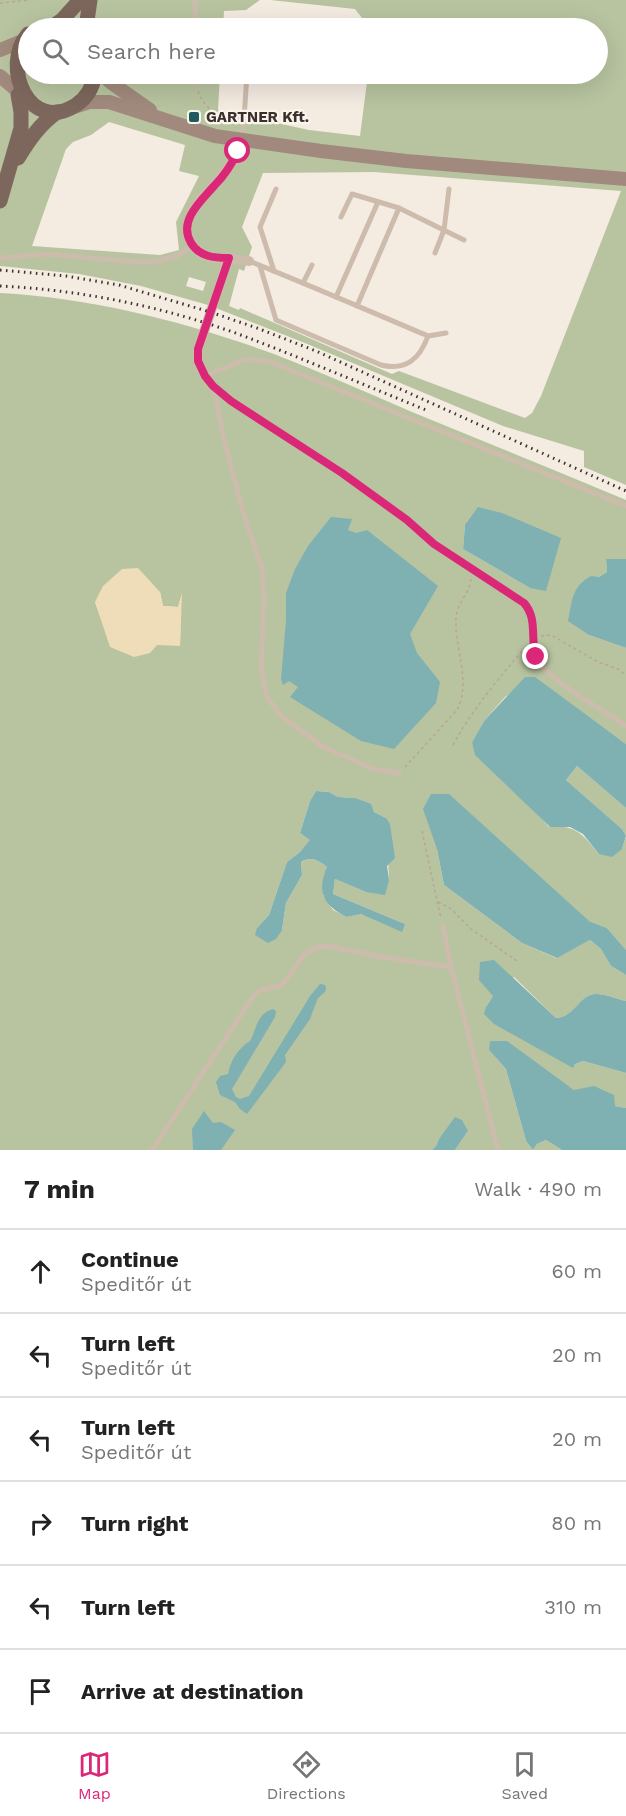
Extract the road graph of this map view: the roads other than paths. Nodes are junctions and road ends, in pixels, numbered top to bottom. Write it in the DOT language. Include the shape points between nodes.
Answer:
graph roads {
  1 [pos="80,0"];
  2 [pos="90,0"];
  3 [pos="195,0"];
  4 [pos="64,18"];
  5 [pos="87,18"];
  6 [pos="196,18"];
  7 [pos="18,41"];
  8 [pos="18,46"];
  9 [pos="0,50"];
  10 [pos="0,76"];
  11 [pos="92,84"];
  12 [pos="113,84"];
  13 [pos="246,84"];
  14 [pos="16,92"];
  15 [pos="64,109"];
  16 [pos="159,117"];
  17 [pos="241,140"];
  18 [pos="11,168"];
  19 [pos="626,179"];
  20 [pos="276,189"];
  21 [pos="449,189"];
  22 [pos="0,201"];
  23 [pos="378,202"];
  24 [pos="399,208"];
  25 [pos="341,218"];
  26 [pos="444,230"];
  27 [pos="464,240"];
  28 [pos="193,246"];
  29 [pos="435,253"];
  30 [pos="0,258"];
  31 [pos="229,258"];
  32 [pos="249,261"];
  33 [pos="312,264"];
  34 [pos="260,266"];
  35 [pos="274,271"];
  36 [pos="303,283"];
  37 [pos="336,297"];
  38 [pos="357,306"];
  39 [pos="446,333"];
  40 [pos="428,336"];
  41 [pos="204,373"];
  42 [pos="213,386"];
  43 [pos="626,506"];
  44 [pos="626,726"];
  45 [pos="400,772"];
  46 [pos="443,925"];
  47 [pos="451,967"];
  48 [pos="152,1150"];
  49 [pos="498,1150"];
  1 -- 4 [label="main road"];
  2 -- 5 [label="main road"];
  3 -- 6 [label="lane"];
  7 -- 9 [label="main road"];
  8 -- 14 [label="main road" via="10,67"];
  10 -- 14 [label="main road"];
  11 -- 15 [label="main road" via="86,96"];
  12 -- 16 [label="main road"];
  13 -- 17 [label="lane"];
  14 -- 15 [label="main road" via="36,109"];
  14 -- 18 [label="main road" via="21,128"];
  15 -- 16 [label="main road" via="102,101"];
  15 -- 18 [label="main road" via="33,134"];
  16 -- 17 [label="main road"];
  17 -- 19 [label="main road" via="406,161"];
  17 -- 28 [label="street" via="233,161 189,218 187,232"];
  18 -- 22 [label="main road"];
  20 -- 35 [label="lane" via="260,227"];
  21 -- 26 [label="lane"];
  23 -- 24 [label="lane"];
  23 -- 25 [label="lane" via="352,194"];
  23 -- 37 [label="lane"];
  24 -- 26 [label="lane"];
  24 -- 38 [label="lane"];
  26 -- 27 [label="lane"];
  26 -- 29 [label="lane"];
  28 -- 30 [label="lane" via="154,262 46,254"];
  28 -- 31 [label="street" via="211,258"];
  31 -- 32 [label="street"];
  31 -- 41 [label="street" via="198,349"];
  32 -- 34 [label="lane"];
  33 -- 36 [label="lane"];
  34 -- 35 [label="lane"];
  34 -- 40 [label="lane" via="276,320 381,365 410,363"];
  35 -- 36 [label="lane"];
  36 -- 37 [label="lane"];
  37 -- 38 [label="lane"];
  38 -- 40 [label="lane"];
  39 -- 40 [label="lane"];
  41 -- 42 [label="lane"];
  41 -- 43 [label="lane" via="246,359 268,361"];
  42 -- 44 [label="lane" via="261,422 342,473 434,544 524,603 532,614 536,657 541,665 570,690"];
  42 -- 45 [label="lane" via="237,489 262,568 261,669 267,697 280,715 322,746 373,769"];
  46 -- 47 [label="lane"];
  47 -- 48 [label="lane" via="328,946 309,951 282,985 262,990 252,998"];
  47 -- 49 [label="lane"];
}
